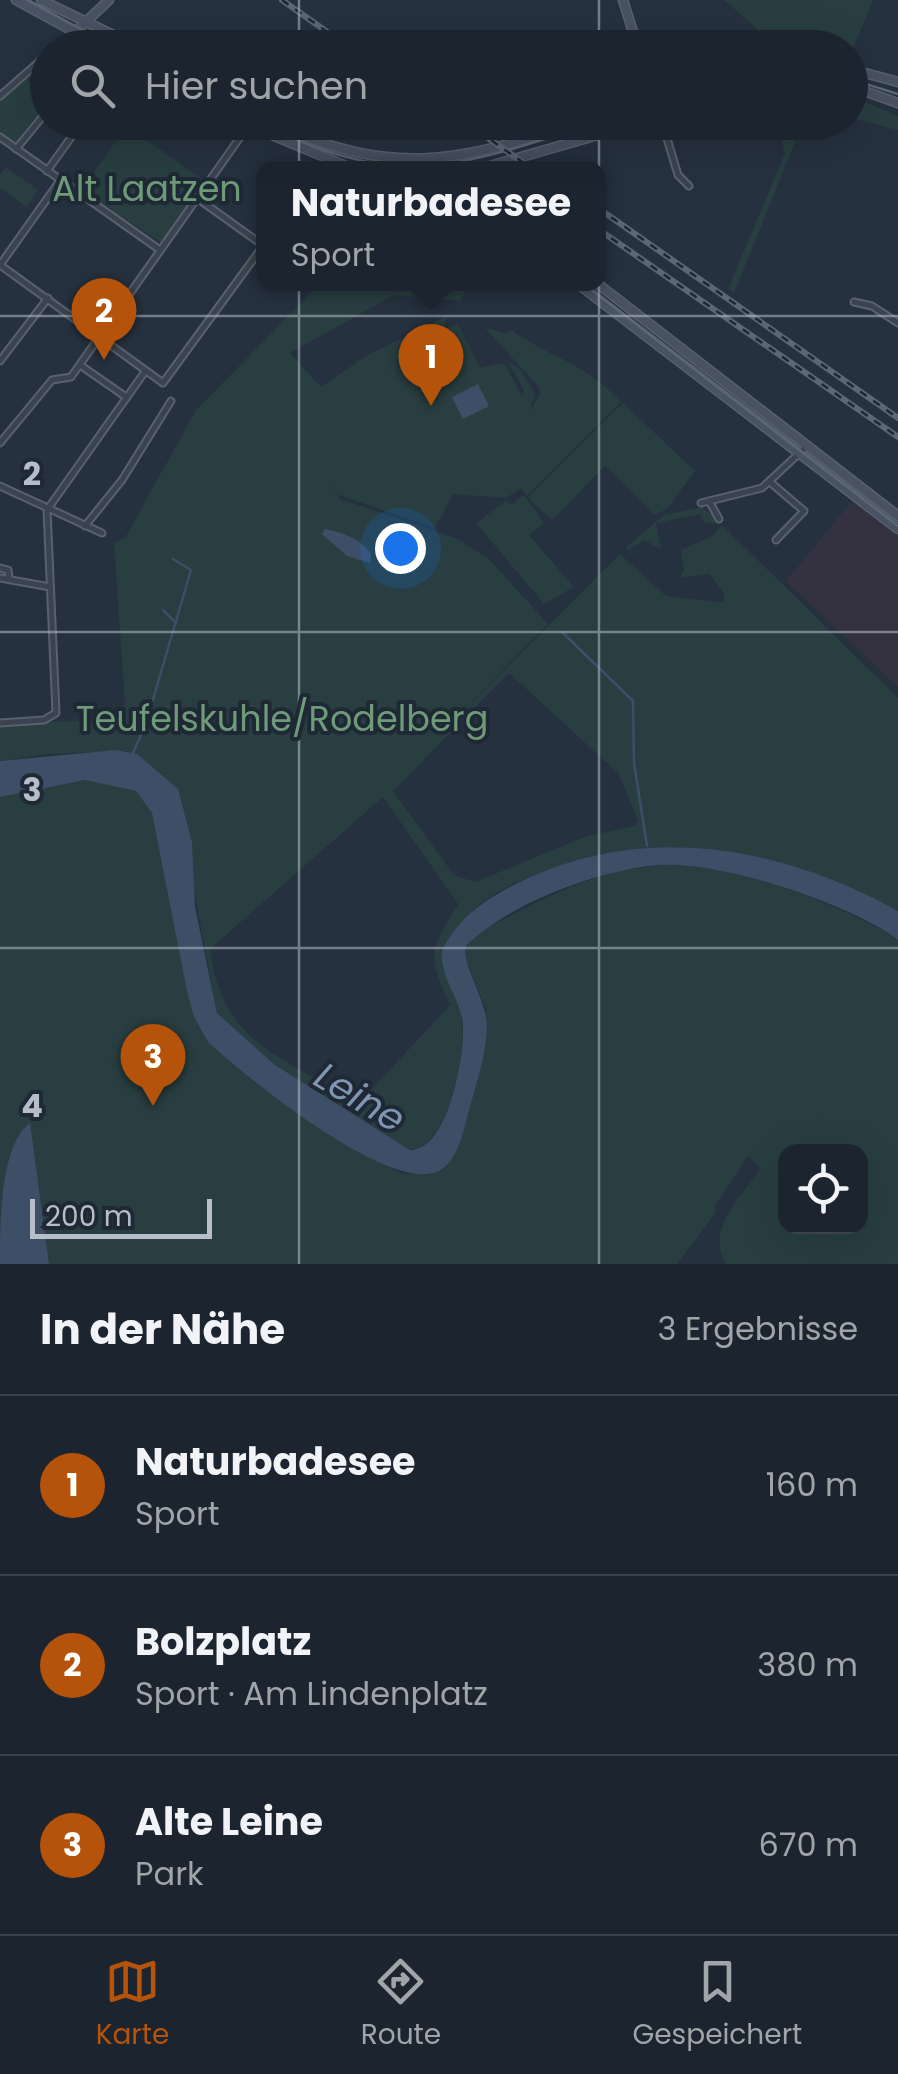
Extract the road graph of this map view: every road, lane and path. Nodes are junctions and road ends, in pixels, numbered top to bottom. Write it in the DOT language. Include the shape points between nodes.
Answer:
graph roads {
  1 [pos="16,0"];
  2 [pos="41,0"];
  3 [pos="109,0"];
  4 [pos="624,0"];
  5 [pos="101,8"];
  6 [pos="86,22"];
  7 [pos="104,29"];
  8 [pos="69,30"];
  9 [pos="77,30"];
  10 [pos="633,30"];
  11 [pos="30,70"];
  12 [pos="868,74"];
  13 [pos="898,82"];
  14 [pos="868,92"];
  15 [pos="0,96"];
  16 [pos="898,103"];
  17 [pos="30,132"];
  18 [pos="0,137"];
  19 [pos="69,140"];
  20 [pos="234,140"];
  21 [pos="279,140"];
  22 [pos="318,140"];
  23 [pos="521,140"];
  24 [pos="581,140"];
  25 [pos="667,140"];
  26 [pos="16,149"];
  27 [pos="324,161"];
  28 [pos="401,161"];
  29 [pos="445,161"];
  30 [pos="508,161"];
  31 [pos="47,171"];
  32 [pos="60,181"];
  33 [pos="689,186"];
  34 [pos="197,198"];
  35 [pos="256,241"];
  36 [pos="160,250"];
  37 [pos="256,256"];
  38 [pos="0,265"];
  39 [pos="606,290"];
  40 [pos="588,291"];
  41 [pos="48,298"];
  42 [pos="854,302"];
  43 [pos="898,323"];
  44 [pos="100,336"];
  45 [pos="0,361"];
  46 [pos="80,364"];
  47 [pos="144,373"];
  48 [pos="126,397"];
  49 [pos="171,401"];
  50 [pos="0,443"];
  51 [pos="804,449"];
  52 [pos="770,482"];
  53 [pos="0,486"];
  54 [pos="48,510"];
  55 [pos="898,516"];
  56 [pos="719,518"];
  57 [pos="85,526"];
  58 [pos="898,529"];
  59 [pos="102,533"];
  60 [pos="776,540"];
  61 [pos="0,568"];
  62 [pos="0,578"];
  63 [pos="9,579"];
  64 [pos="50,588"];
  65 [pos="0,723"];
  1 -- 8 [label="main road"];
  2 -- 6 [label="main road"];
  3 -- 5 [label="main road"];
  4 -- 10 [label="main road"];
  5 -- 6 [label="main road"];
  5 -- 7 [label="main road"];
  6 -- 7 [label="main road"];
  6 -- 9 [label="main road"];
  11 -- 15 [label="street"];
  12 -- 13 [label="main road"];
  14 -- 16 [label="main road"];
  17 -- 26 [label="street"];
  18 -- 26 [label="street"];
  19 -- 31 [label="street"];
  20 -- 34 [label="street"];
  21 -- 27 [label="main road"];
  22 -- 28 [label="main road"];
  23 -- 29 [label="main road"];
  24 -- 30 [label="main road"];
  25 -- 33 [label="street" via="678,175"];
  26 -- 31 [label="street"];
  31 -- 32 [label="street"];
  32 -- 36 [label="street"];
  32 -- 38 [label="street"];
  34 -- 35 [label="street"];
  34 -- 36 [label="street"];
  36 -- 44 [label="street"];
  37 -- 47 [label="street" via="166,381"];
  38 -- 41 [label="street"];
  39 -- 51 [label="main road"];
  40 -- 51 [label="main road"];
  41 -- 44 [label="street"];
  41 -- 45 [label="street"];
  42 -- 43 [label="street"];
  44 -- 46 [label="street"];
  44 -- 47 [label="street"];
  46 -- 48 [label="street"];
  46 -- 50 [label="street" via="66,380 52,380"];
  47 -- 48 [label="street"];
  48 -- 54 [label="street"];
  49 -- 57 [label="street"];
  51 -- 52 [label="street"];
  51 -- 55 [label="main road"];
  51 -- 58 [label="main road"];
  52 -- 56 [label="street" via="705,502"];
  52 -- 60 [label="street" via="804,510"];
  53 -- 54 [label="street"];
  54 -- 57 [label="street"];
  54 -- 64 [label="street"];
  57 -- 59 [label="street"];
  61 -- 63 [label="street"];
  62 -- 63 [label="street"];
  63 -- 64 [label="street"];
  64 -- 65 [label="street" via="57,706 52,717"];
}
